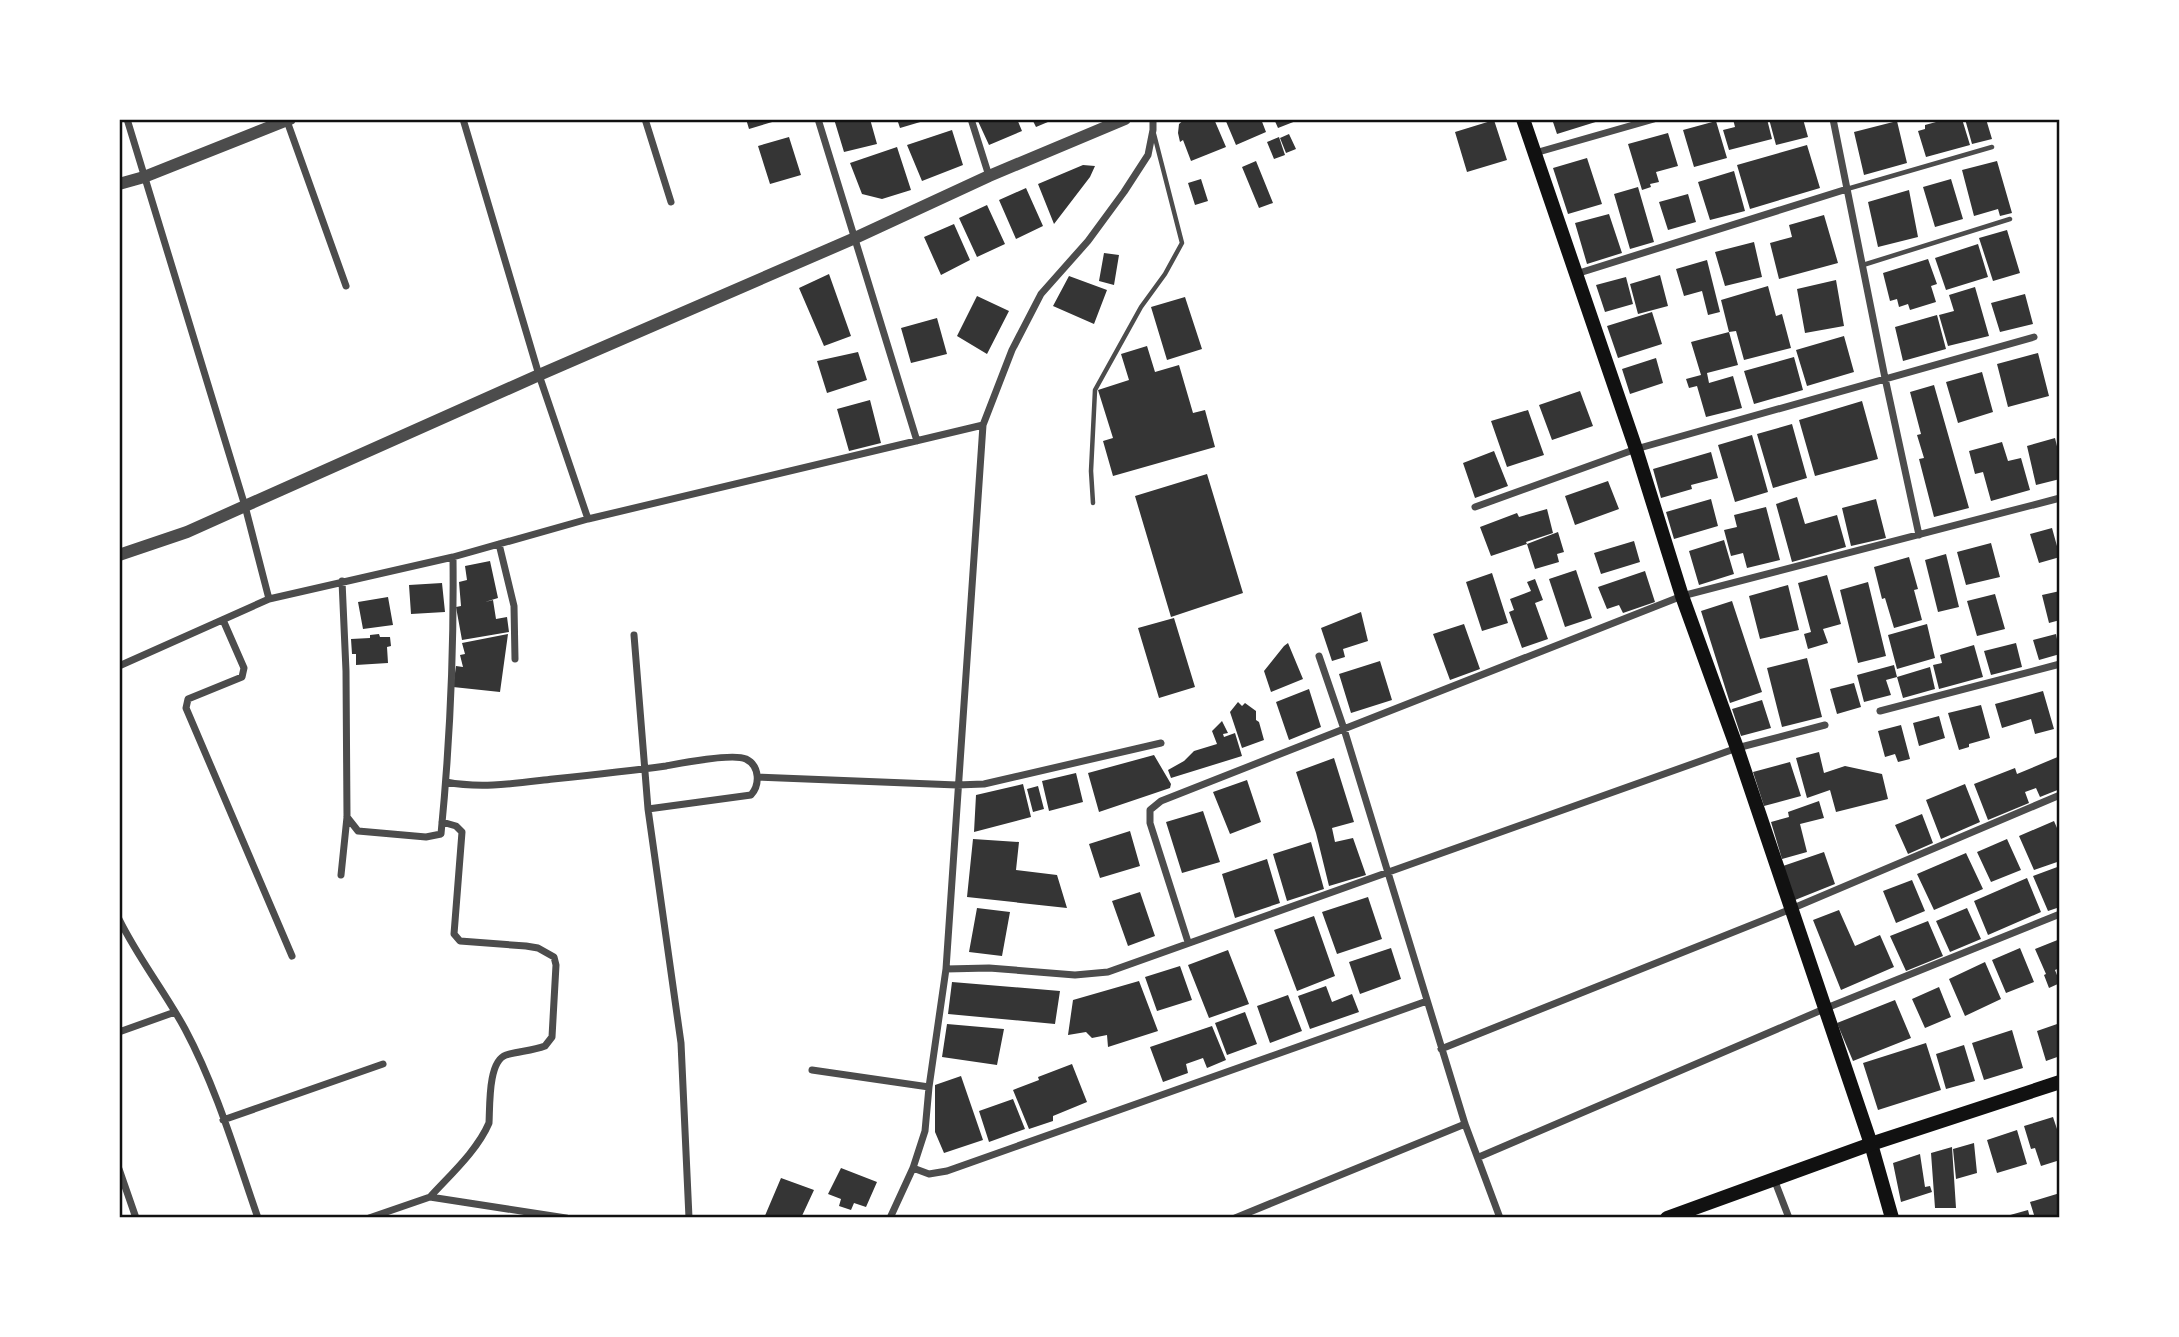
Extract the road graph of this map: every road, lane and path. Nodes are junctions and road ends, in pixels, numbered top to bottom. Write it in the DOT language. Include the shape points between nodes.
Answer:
graph roads {
  1 [pos="127,119"];
  2 [pos="463,119"];
  3 [pos="645,119"];
  4 [pos="818,119"];
  5 [pos="971,119"];
  6 [pos="1125,119"];
  7 [pos="1153,119"];
  8 [pos="1523,119"];
  9 [pos="1654,119"];
  10 [pos="1833,119"];
  11 [pos="288,120"];
  12 [pos="1153,130"];
  13 [pos="1992,147"];
  14 [pos="1534,153"];
  15 [pos="989,176"];
  16 [pos="144,177"];
  17 [pos="119,184"];
  18 [pos="1847,189"];
  19 [pos="671,202"];
  20 [pos="2010,219"];
  21 [pos="855,238"];
  22 [pos="1863,265"];
  23 [pos="1575,275"];
  24 [pos="346,286"];
  25 [pos="2034,337"];
  26 [pos="539,375"];
  27 [pos="1885,378"];
  28 [pos="983,425"];
  29 [pos="917,441"];
  30 [pos="1636,449"];
  31 [pos="2060,498"];
  32 [pos="1093,503"];
  33 [pos="245,506"];
  34 [pos="1475,507"];
  35 [pos="588,519"];
  36 [pos="1919,535"];
  37 [pos="499,544"];
  38 [pos="119,555"];
  39 [pos="453,557"];
  40 [pos="342,581"];
  41 [pos="1682,596"];
  42 [pos="269,599"];
  43 [pos="223,620"];
  44 [pos="634,635"];
  45 [pos="1319,656"];
  46 [pos="515,659"];
  47 [pos="2060,664"];
  48 [pos="119,666"];
  49 [pos="1880,711"];
  50 [pos="1825,725"];
  51 [pos="1344,729"];
  52 [pos="1161,743"];
  53 [pos="1737,748"];
  54 [pos="645,769"];
  55 [pos="758,777"];
  56 [pos="446,782"];
  57 [pos="957,785"];
  58 [pos="2060,795"];
  59 [pos="648,809"];
  60 [pos="347,817"];
  61 [pos="442,822"];
  62 [pos="1388,874"];
  63 [pos="341,875"];
  64 [pos="1791,909"];
  65 [pos="2060,914"];
  66 [pos="119,919"];
  67 [pos="122,932"];
  68 [pos="1188,942"];
  69 [pos="292,956"];
  70 [pos="946,969"];
  71 [pos="1427,1001"];
  72 [pos="1824,1009"];
  73 [pos="175,1012"];
  74 [pos="119,1032"];
  75 [pos="1441,1049"];
  76 [pos="383,1064"];
  77 [pos="812,1070"];
  78 [pos="2060,1082"];
  79 [pos="929,1087"];
  80 [pos="223,1120"];
  81 [pos="1465,1124"];
  82 [pos="1871,1144"];
  83 [pos="1479,1157"];
  84 [pos="913,1168"];
  85 [pos="119,1169"];
  86 [pos="1773,1178"];
  87 [pos="430,1197"];
  88 [pos="136,1218"];
  89 [pos="258,1218"];
  90 [pos="369,1218"];
  91 [pos="566,1218"];
  92 [pos="689,1218"];
  93 [pos="890,1218"];
  94 [pos="1235,1218"];
  95 [pos="1500,1218"];
  96 [pos="1667,1218"];
  97 [pos="1789,1218"];
  98 [pos="1892,1218"];
  1 -- 16 [label="street"];
  2 -- 26 [label="street"];
  3 -- 19 [label="street"];
  4 -- 21 [label="street"];
  5 -- 15 [label="street"];
  6 -- 15 [label="street"];
  7 -- 12 [label="street"];
  8 -- 14 [label="main road"];
  9 -- 14 [label="street"];
  10 -- 18 [label="street"];
  11 -- 16 [label="street"];
  11 -- 24 [label="street"];
  12 -- 28 [label="street" via="1148,155 1124,192 1041,293 1012,350"];
  12 -- 32 [label="lane" via="1182,243 1095,390"];
  13 -- 18 [label="lane"];
  14 -- 23 [label="main road"];
  15 -- 21 [label="street"];
  16 -- 17 [label="street"];
  16 -- 33 [label="street"];
  18 -- 22 [label="street"];
  18 -- 23 [label="street"];
  20 -- 22 [label="lane"];
  21 -- 26 [label="street"];
  21 -- 29 [label="street"];
  22 -- 27 [label="street"];
  23 -- 30 [label="main road"];
  25 -- 27 [label="street"];
  26 -- 33 [label="street"];
  26 -- 35 [label="street"];
  27 -- 30 [label="street"];
  27 -- 36 [label="street"];
  28 -- 29 [label="street"];
  28 -- 57 [label="street"];
  29 -- 35 [label="street"];
  30 -- 34 [label="street"];
  30 -- 41 [label="main road"];
  31 -- 36 [label="street"];
  33 -- 38 [label="street"];
  33 -- 42 [label="street"];
  35 -- 37 [label="street"];
  36 -- 41 [label="street"];
  37 -- 39 [label="street"];
  37 -- 46 [label="street" via="514,606"];
  39 -- 40 [label="street"];
  39 -- 56 [label="street"];
  40 -- 42 [label="street"];
  40 -- 60 [label="street"];
  41 -- 51 [label="street"];
  41 -- 53 [label="main road"];
  42 -- 43 [label="street"];
  43 -- 48 [label="street"];
  43 -- 69 [label="street" via="244,668 242,677 188,699 186,708"];
  44 -- 54 [label="street"];
  45 -- 51 [label="street"];
  47 -- 49 [label="street"];
  50 -- 53 [label="street"];
  51 -- 62 [label="street"];
  51 -- 68 [label="street" via="1161,801 1150,810 1150,823"];
  52 -- 57 [label="street" via="984,784"];
  53 -- 62 [label="street"];
  53 -- 64 [label="main road"];
  54 -- 55 [label="street" via="745,758"];
  54 -- 56 [label="street" via="496,785"];
  54 -- 59 [label="street"];
  55 -- 57 [label="street"];
  55 -- 59 [label="street" via="751,795"];
  56 -- 61 [label="street"];
  57 -- 70 [label="street"];
  58 -- 64 [label="street"];
  59 -- 92 [label="street" via="681,1042"];
  60 -- 61 [label="street" via="358,831 426,836 441,834"];
  60 -- 63 [label="street"];
  61 -- 87 [label="street" via="462,832 454,934 460,941 538,948 554,957 556,965 552,1037 545,1046 503,1055 493,1071 486,1130"];
  62 -- 68 [label="street"];
  62 -- 71 [label="street"];
  64 -- 72 [label="main road"];
  64 -- 75 [label="street"];
  65 -- 72 [label="street"];
  66 -- 67 [label="street"];
  67 -- 73 [label="street"];
  68 -- 70 [label="street" via="1108,972 1075,975"];
  70 -- 79 [label="street"];
  71 -- 75 [label="street"];
  71 -- 84 [label="street" via="947,1171 929,1174"];
  72 -- 82 [label="main road"];
  72 -- 83 [label="street"];
  73 -- 74 [label="street"];
  73 -- 80 [label="street" via="212,1085"];
  75 -- 81 [label="street"];
  76 -- 80 [label="street"];
  77 -- 79 [label="street"];
  78 -- 82 [label="main road"];
  79 -- 84 [label="street" via="926,1130"];
  80 -- 89 [label="street"];
  81 -- 83 [label="street"];
  81 -- 94 [label="street"];
  82 -- 86 [label="main road"];
  82 -- 98 [label="main road"];
  83 -- 95 [label="street"];
  84 -- 93 [label="street"];
  85 -- 88 [label="street"];
  86 -- 96 [label="main road"];
  86 -- 97 [label="street"];
  87 -- 90 [label="street"];
  87 -- 91 [label="street"];
}
